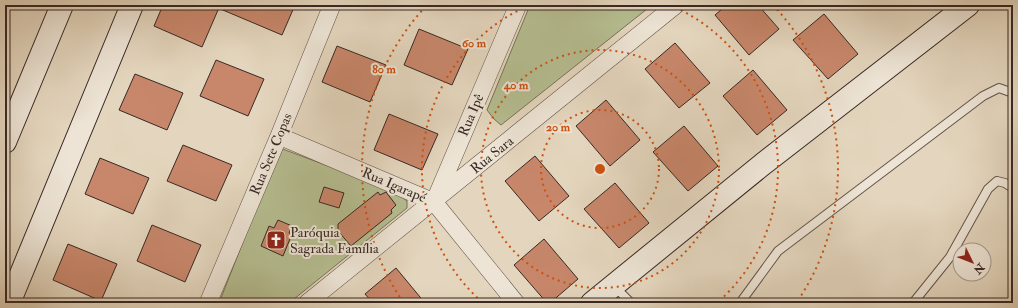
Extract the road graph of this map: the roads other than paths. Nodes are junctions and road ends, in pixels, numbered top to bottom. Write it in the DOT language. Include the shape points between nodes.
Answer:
graph roads {
  1 [pos="62,5"];
  2 [pos="132,5"];
  3 [pos="332,5"];
  4 [pos="518,5"];
  5 [pos="676,5"];
  6 [pos="968,5"];
  7 [pos="1013,93"];
  8 [pos="279,136"];
  9 [pos="5,142"];
  10 [pos="1013,188"];
  11 [pos="434,202"];
  12 [pos="613,286"];
  13 [pos="10,303"];
  14 [pos="208,303"];
  15 [pos="307,303"];
  16 [pos="516,303"];
  17 [pos="592,303"];
  18 [pos="631,303"];
  19 [pos="740,303"];
  20 [pos="913,303"];
  1 -- 9 [label="main road"];
  2 -- 13 [label="main road"];
  3 -- 8 [label="street, Rua Sete Copas"];
  4 -- 11 [label="street, Rua Ipê"];
  5 -- 11 [label="street, Rua Sara"];
  6 -- 12 [label="main road" via="763,164"];
  7 -- 19 [label="lane" via="999,88 983,96 950,124 778,251"];
  8 -- 11 [label="street, Rua Igarapé"];
  8 -- 14 [label="street, Rua Sete Copas"];
  10 -- 20 [label="lane" via="997,181 988,189 950,257"];
  11 -- 15 [label="street, Rua Sara"];
  11 -- 16 [label="street, Rua Igarapé"];
  12 -- 17 [label="main road"];
  12 -- 18 [label="lane"];
}
